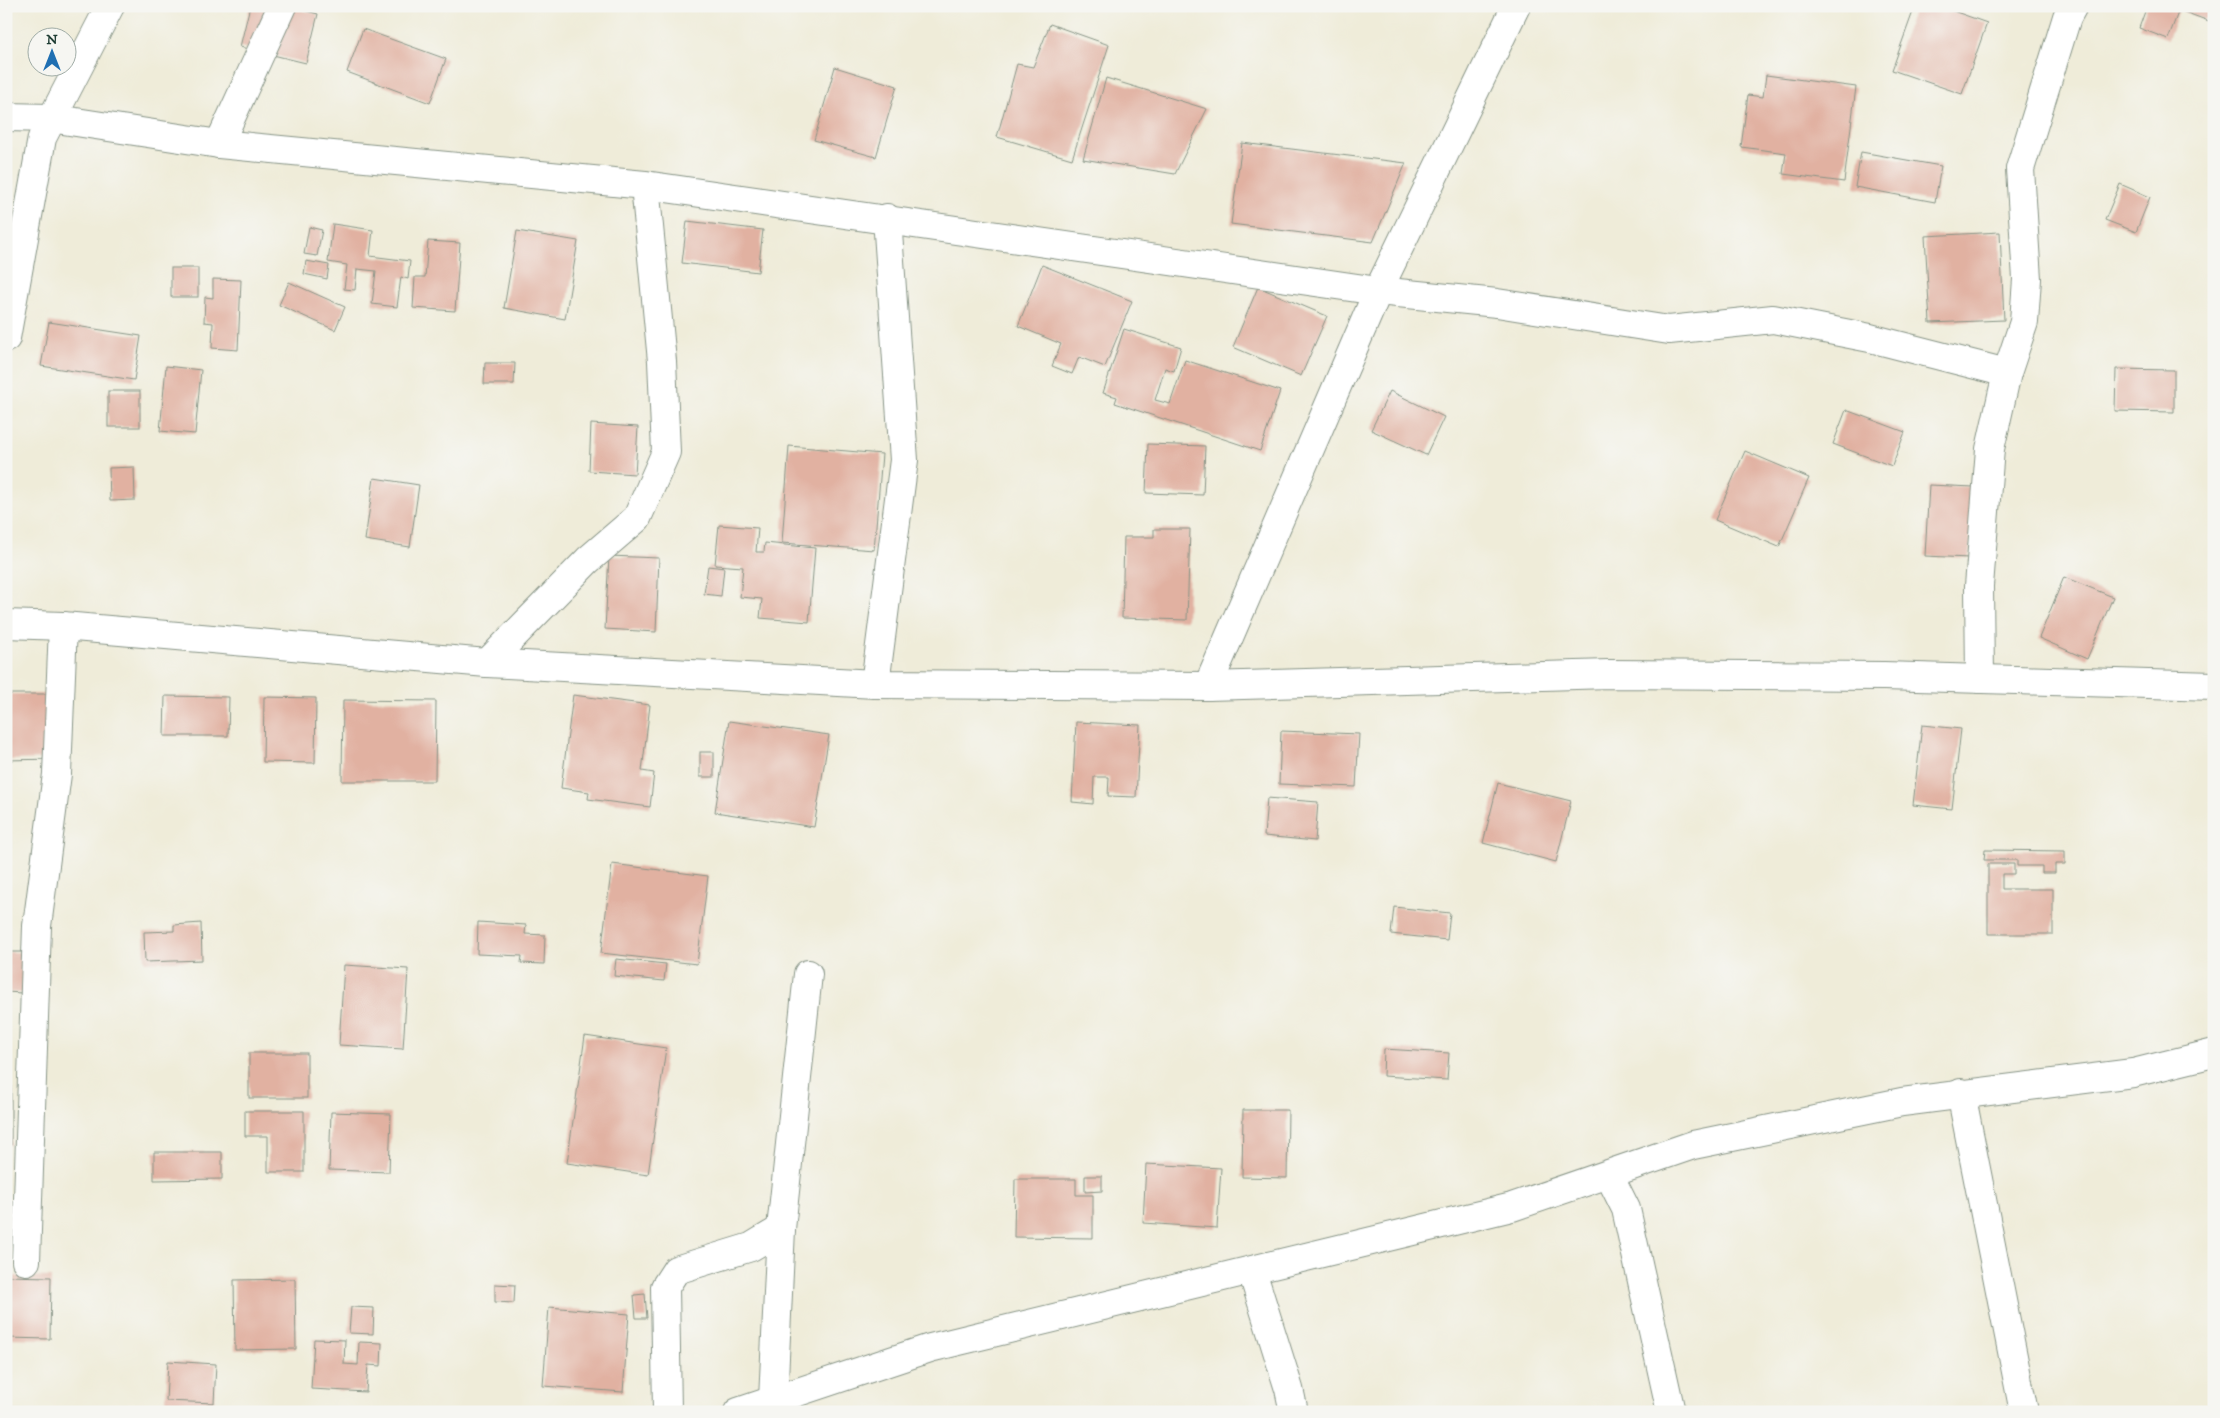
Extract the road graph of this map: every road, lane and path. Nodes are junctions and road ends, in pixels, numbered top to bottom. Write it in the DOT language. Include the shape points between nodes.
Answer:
graph roads {
  1 [pos="110,6"];
  2 [pos="282,6"];
  3 [pos="1516,6"];
  4 [pos="2073,6"];
  5 [pos="6,117"];
  6 [pos="50,118"];
  7 [pos="219,144"];
  8 [pos="645,185"];
  9 [pos="887,218"];
  10 [pos="1378,291"];
  11 [pos="6,338"];
  12 [pos="2007,373"];
  13 [pos="6,624"];
  14 [pos="63,626"];
  15 [pos="487,663"];
  16 [pos="1980,679"];
  17 [pos="876,684"];
  18 [pos="1208,686"];
  19 [pos="2214,686"];
  20 [pos="808,974"];
  21 [pos="2214,1054"];
  22 [pos="1961,1093"];
  23 [pos="1609,1174"];
  24 [pos="781,1229"];
  25 [pos="26,1261"];
  26 [pos="1252,1271"];
  27 [pos="788,1402"];
  28 [pos="666,1412"];
  29 [pos="738,1412"];
  30 [pos="1294,1412"];
  31 [pos="1671,1412"];
  32 [pos="2024,1412"];
  1 -- 6 [label="street"];
  2 -- 7 [label="street"];
  3 -- 10 [label="street"];
  4 -- 12 [label="street" via="2020,169 2026,279 2024,322"];
  5 -- 6 [label="street"];
  6 -- 7 [label="street"];
  6 -- 11 [label="street" via="42,138"];
  7 -- 8 [label="street"];
  8 -- 9 [label="street"];
  8 -- 15 [label="street" via="662,361 666,452 637,518 588,560"];
  9 -- 10 [label="street"];
  9 -- 17 [label="street" via="904,460"];
  10 -- 12 [label="street" via="1497,303 1669,330 1773,318 1870,338"];
  10 -- 18 [label="street"];
  12 -- 16 [label="street" via="1990,449 1979,586"];
  13 -- 14 [label="street"];
  14 -- 15 [label="street"];
  14 -- 25 [label="street" via="57,774 37,926"];
  15 -- 17 [label="street"];
  16 -- 18 [label="street" via="1609,674"];
  16 -- 19 [label="street"];
  17 -- 18 [label="street"];
  20 -- 24 [label="street"];
  21 -- 22 [label="street" via="2132,1073"];
  22 -- 23 [label="street" via="1692,1145"];
  22 -- 32 [label="street"];
  23 -- 26 [label="street" via="1512,1207"];
  23 -- 31 [label="street" via="1626,1209"];
  24 -- 27 [label="street"];
  24 -- 28 [label="street" via="751,1247 676,1270 665,1287"];
  26 -- 27 [label="street" via="930,1348"];
  26 -- 30 [label="street"];
  27 -- 29 [label="street"];
}
